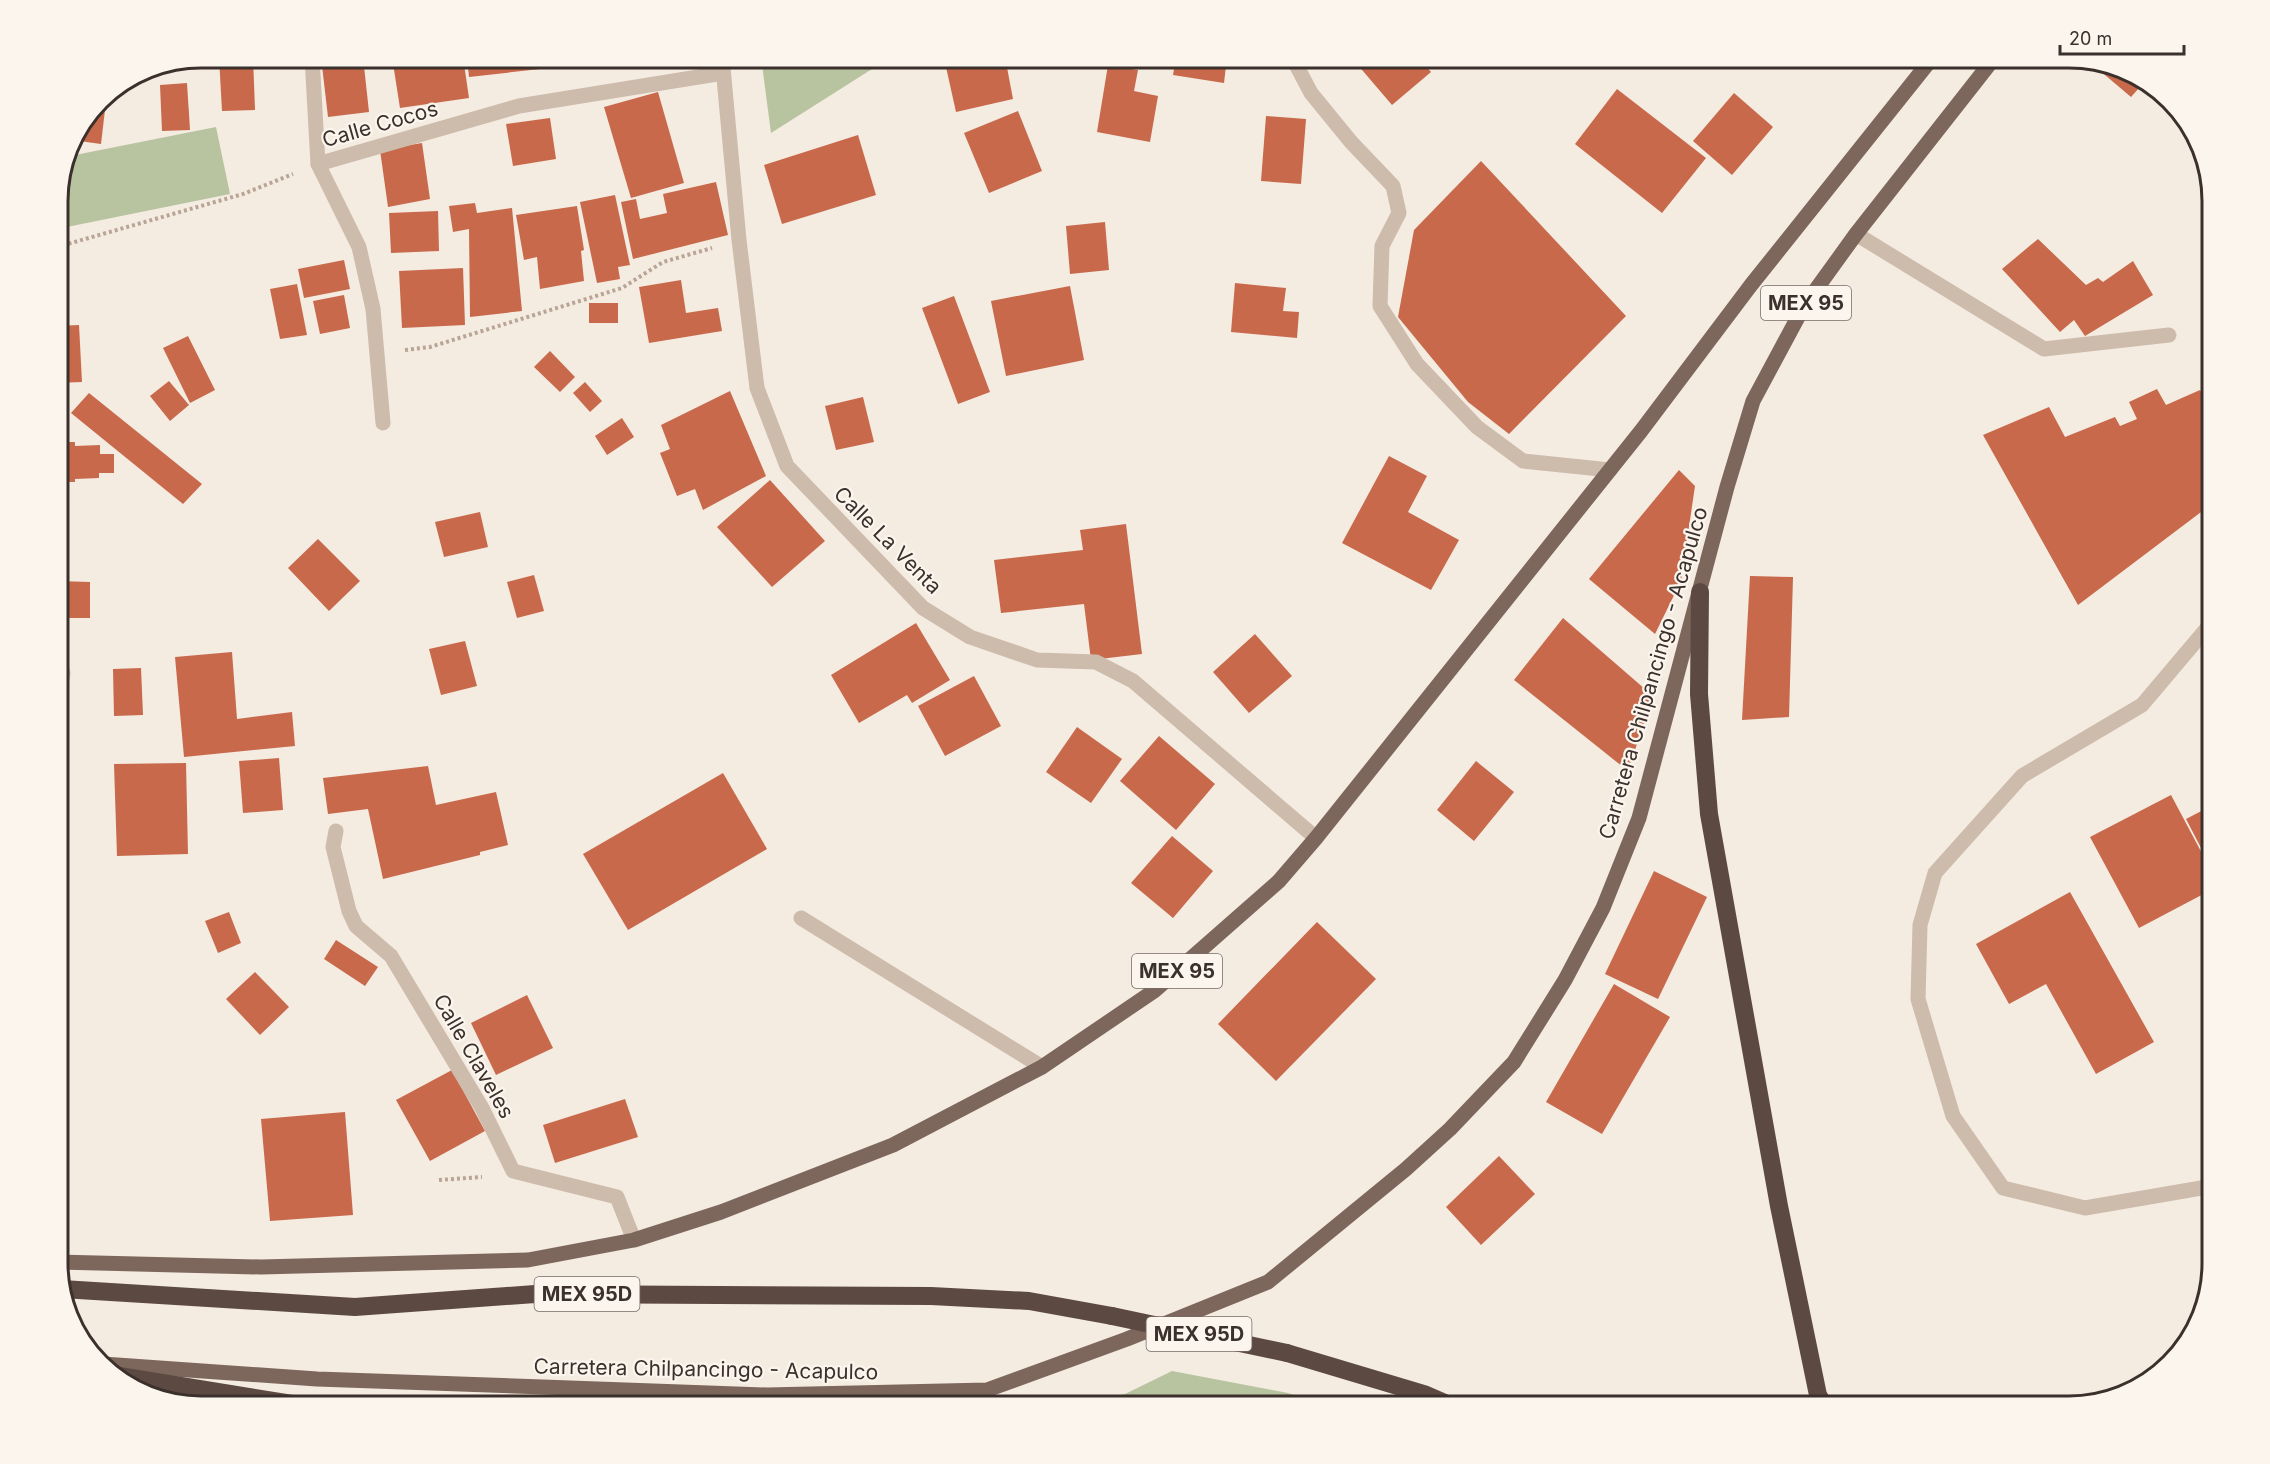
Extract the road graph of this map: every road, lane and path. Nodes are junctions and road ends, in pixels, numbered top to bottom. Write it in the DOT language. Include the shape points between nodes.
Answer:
graph roads {
  1 [pos="313,68"];
  2 [pos="707,68"];
  3 [pos="722,68"];
  4 [pos="1298,68"];
  5 [pos="1924,68"];
  6 [pos="1986,68"];
  7 [pos="318,164"];
  8 [pos="1856,234"];
  9 [pos="739,240"];
  10 [pos="68,244"];
  11 [pos="2169,335"];
  12 [pos="376,354"];
  13 [pos="383,423"];
  14 [pos="1610,470"];
  15 [pos="1700,592"];
  16 [pos="2202,634"];
  17 [pos="336,831"];
  18 [pos="1316,838"];
  19 [pos="801,918"];
  20 [pos="1042,1067"];
  21 [pos="513,1171"];
  22 [pos="439,1180"];
  23 [pos="2202,1188"];
  24 [pos="634,1240"];
  25 [pos="68,1262"];
  26 [pos="70,1289"];
  27 [pos="114,1365"];
  28 [pos="134,1378"];
  29 [pos="243,1396"];
  30 [pos="1429,1396"];
  31 [pos="1819,1396"];
  1 -- 7 [label="street"];
  2 -- 7 [label="street, Calle Cocos" via="519,106"];
  3 -- 9 [label="street, Calle La Venta"];
  4 -- 14 [label="street" via="1311,93 1393,186 1399,213 1382,246 1380,306 1417,364 1477,427 1523,461"];
  5 -- 14 [label="main road, MEX 95"];
  6 -- 8 [label="main road, Carretera Chilpancingo - Acapulco / MEX 95"];
  7 -- 10 [label="path, Calle Cocos" via="243,194"];
  7 -- 12 [label="street" via="358,247 373,309"];
  8 -- 11 [label="street" via="2044,349"];
  8 -- 15 [label="main road, Carretera Chilpancingo - Acapulco / MEX 95" via="1804,306 1753,401"];
  9 -- 12 [label="path" via="663,262 622,288 430,347"];
  9 -- 18 [label="street, Calle La Venta" via="757,388 787,466 923,608 970,637 1037,660 1096,662 1133,681"];
  12 -- 13 [label="street"];
  14 -- 18 [label="main road, MEX 95"];
  15 -- 27 [label="main road, Carretera Chilpancingo - Acapulco / MEX 95" via="1639,818 1603,908 1565,980 1514,1062 1406,1169 1268,1282 987,1390 767,1395 317,1379"];
  15 -- 31 [label="highway" via="1700,694 1709,814 1779,1206"];
  16 -- 23 [label="street" via="2142,705 2022,776 1935,873 1920,925 1918,999 1953,1116 2003,1188 2085,1208"];
  17 -- 21 [label="street, Calle Claveles" via="333,847 356,926 392,956 482,1108"];
  18 -- 20 [label="main road, MEX 95" via="1279,881 1154,992"];
  19 -- 20 [label="street"];
  20 -- 24 [label="main road, MEX 95" via="893,1145 721,1212"];
  21 -- 22 [label="path"];
  21 -- 24 [label="street" via="617,1197"];
  24 -- 25 [label="main road, MEX 95" via="517,1261 261,1267"];
  26 -- 30 [label="highway, MEX 95D, bridge" via="355,1307 535,1294 1029,1300 1287,1353"];
  28 -- 29 [label="highway"];
}
